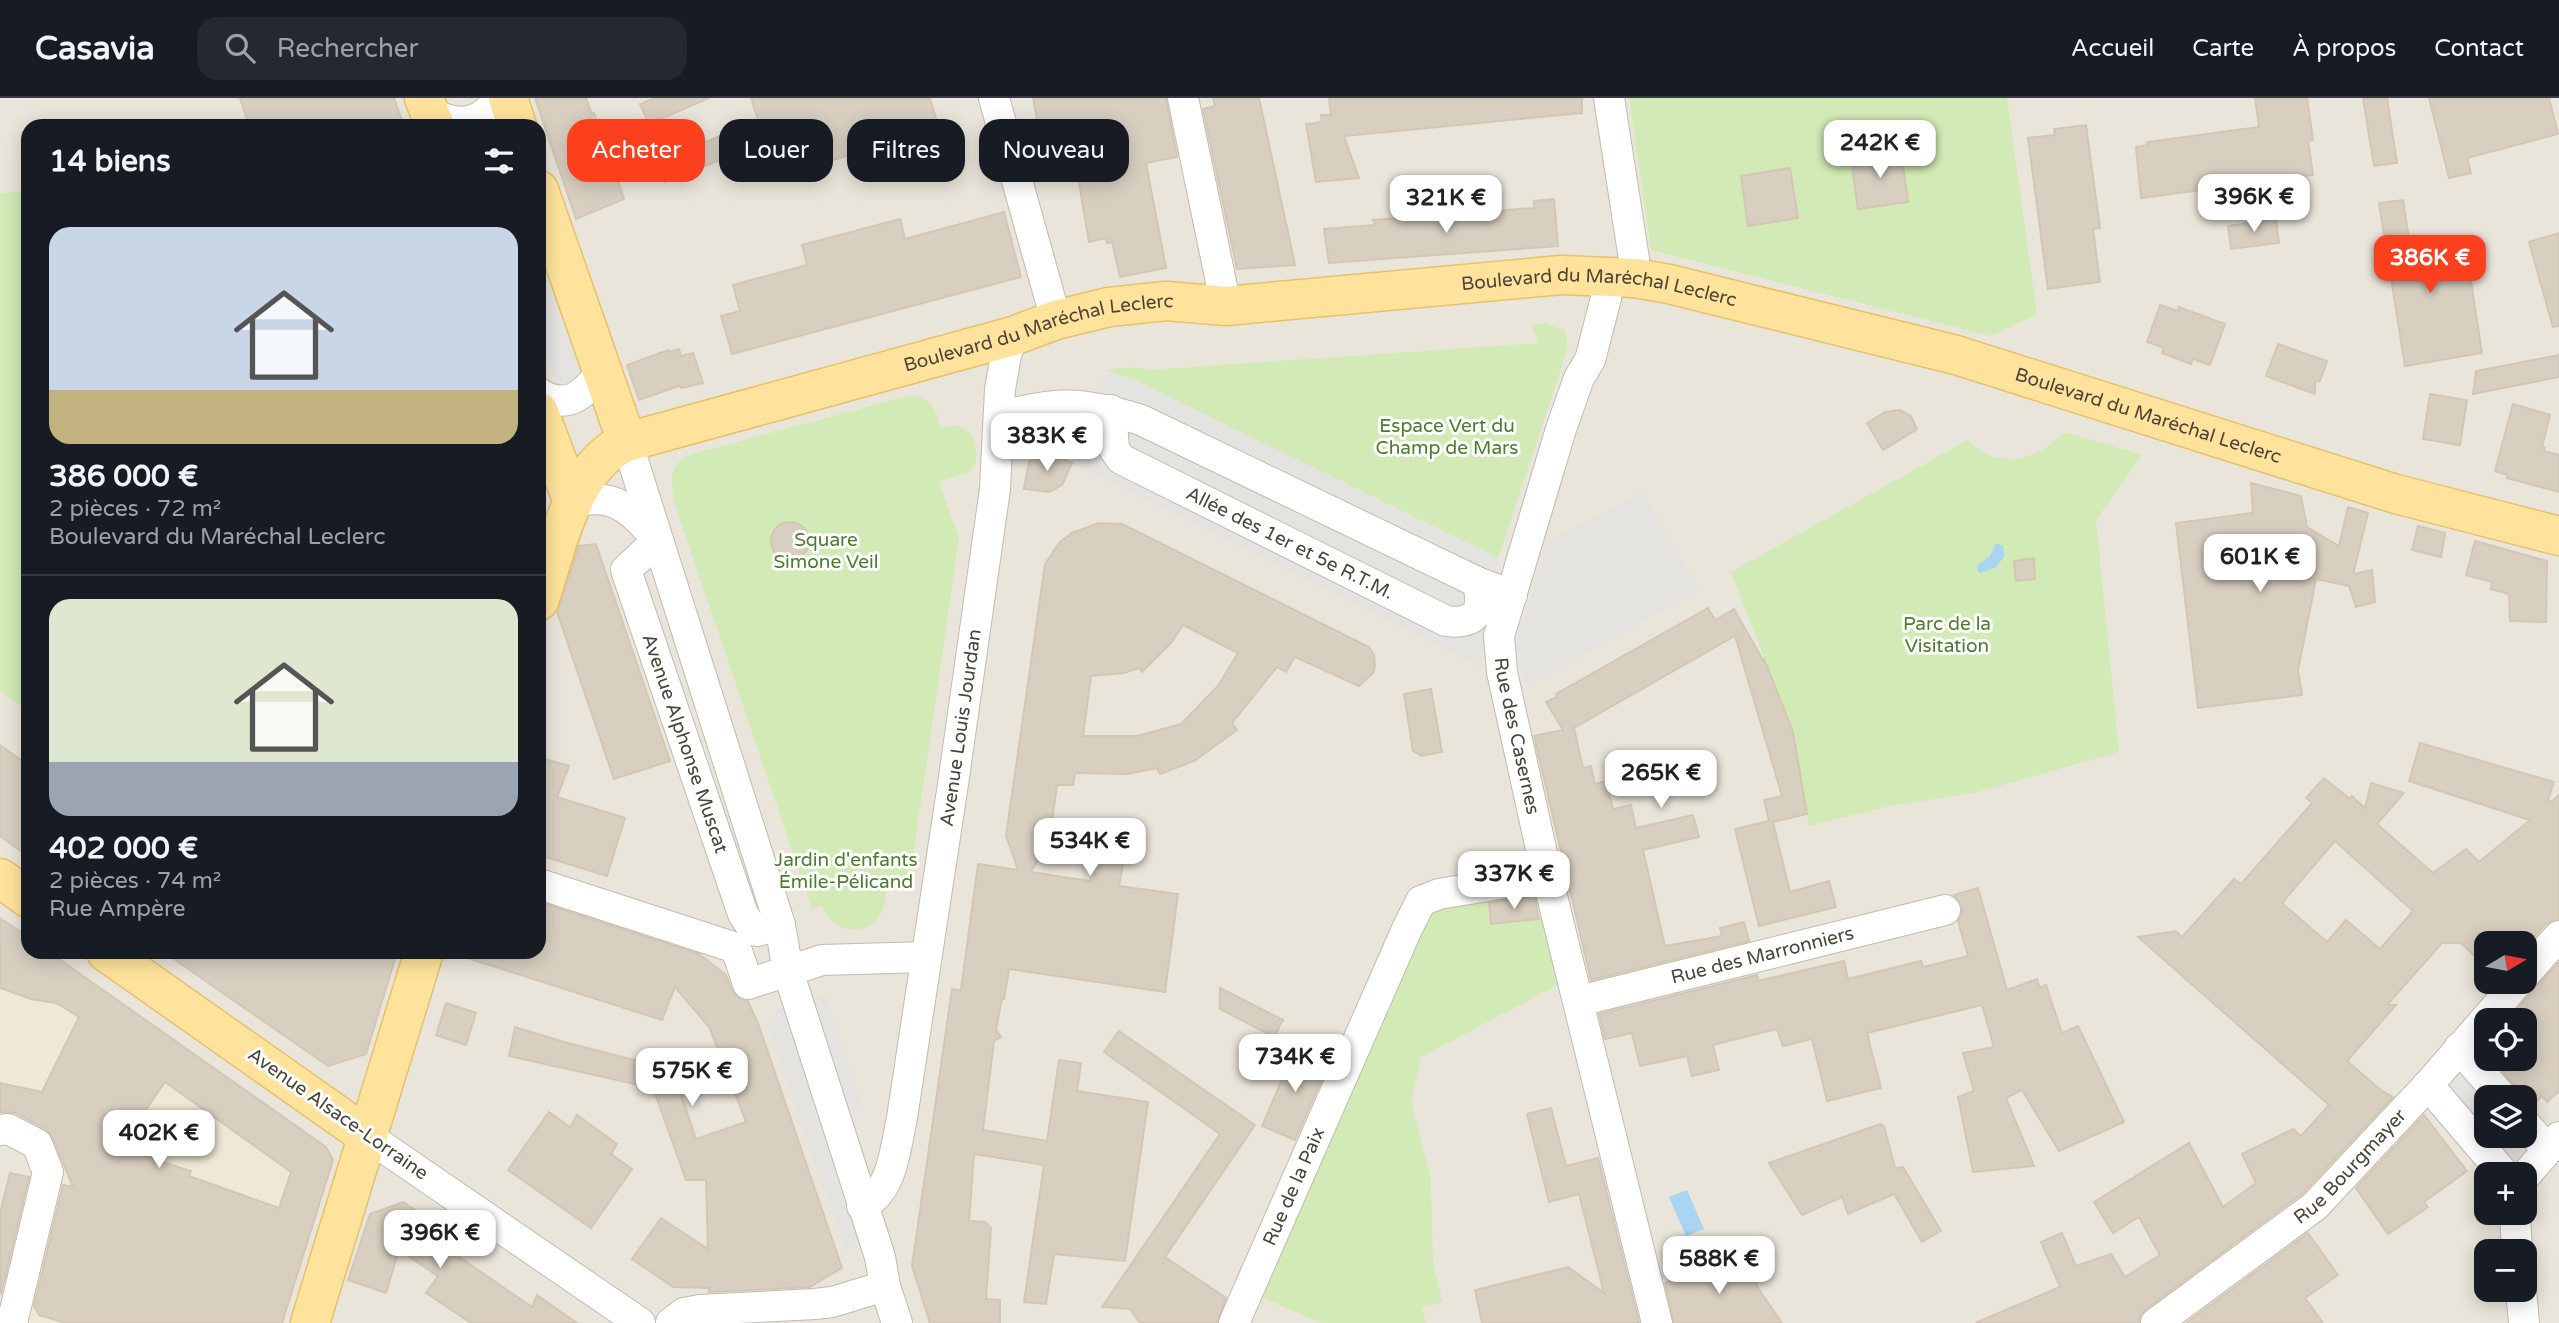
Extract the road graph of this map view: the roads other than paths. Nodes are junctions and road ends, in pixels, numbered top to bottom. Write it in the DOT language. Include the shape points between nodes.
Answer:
graph roads {
  1 [pos="498,98"];
  2 [pos="508,98"];
  3 [pos="994,98"];
  4 [pos="1184,98"];
  5 [pos="1609,98"];
  6 [pos="430,112"];
  7 [pos="448,119"];
  8 [pos="475,119"];
  9 [pos="515,119"];
  10 [pos="546,211"];
  11 [pos="1621,278"];
  12 [pos="1226,306"];
  13 [pos="1056,320"];
  14 [pos="1013,336"];
  15 [pos="601,372"];
  16 [pos="546,396"];
  17 [pos="1111,410"];
  18 [pos="999,417"];
  19 [pos="546,431"];
  20 [pos="627,442"];
  21 [pos="572,502"];
  22 [pos="2559,536"];
  23 [pos="658,540"];
  24 [pos="546,580"];
  25 [pos="1477,582"];
  26 [pos="1512,595"];
  27 [pos="1546,876"];
  28 [pos="0,878"];
  29 [pos="546,886"];
  30 [pos="21,893"];
  31 [pos="1945,911"];
  32 [pos="780,925"];
  33 [pos="2559,936"];
  34 [pos="926,957"];
  35 [pos="116,959"];
  36 [pos="422,959"];
  37 [pos="2538,959"];
  38 [pos="788,971"];
  39 [pos="2507,994"];
  40 [pos="1579,1001"];
  41 [pos="2459,1048"];
  42 [pos="2428,1085"];
  43 [pos="2491,1085"];
  44 [pos="0,1130"];
  45 [pos="2537,1132"];
  46 [pos="367,1136"];
  47 [pos="2553,1143"];
  48 [pos="2494,1162"];
  49 [pos="2537,1162"];
  50 [pos="862,1206"];
  51 [pos="885,1286"];
  52 [pos="2522,1302"];
  53 [pos="12,1323"];
  54 [pos="310,1323"];
  55 [pos="640,1323"];
  56 [pos="671,1323"];
  57 [pos="897,1323"];
  58 [pos="1234,1323"];
  59 [pos="1657,1323"];
  60 [pos="2156,1323"];
  61 [pos="2524,1323"];
  1 -- 8 [label="street"];
  2 -- 9 [label="main road"];
  3 -- 13 [label="street"];
  4 -- 12 [label="street"];
  5 -- 11 [label="street, Rue des Casernes" via="1634,259"];
  6 -- 7 [label="street"];
  10 -- 15 [label="main road"];
  11 -- 12 [label="main road, Boulevard du Maréchal Leclerc" via="1562,275"];
  11 -- 22 [label="main road, Boulevard du Maréchal Leclerc" via="1707,292 1956,355 2396,494"];
  11 -- 26 [label="street, Rue des Casernes" via="1606,298"];
  12 -- 13 [label="main road, Boulevard du Maréchal Leclerc" via="1166,302 1109,307"];
  13 -- 14 [label="main road, Boulevard du Maréchal Leclerc"];
  14 -- 18 [label="street, Avenue Louis Jourdan" via="1006,355"];
  14 -- 20 [label="main road, Boulevard du Maréchal Leclerc"];
  15 -- 16 [label="street" via="582,395 557,401"];
  15 -- 20 [label="main road"];
  17 -- 18 [label="street" via="1069,404"];
  17 -- 25 [label="street" via="1141,420"];
  17 -- 25 [label="street, Allée des 1er et 5e R.T.M." via="1114,449 1121,459 1446,621 1458,623 1478,611"];
  18 -- 34 [label="street, Avenue Louis Jourdan" via="993,503"];
  19 -- 21 [label="main road"];
  20 -- 21 [label="main road, Boulevard du Maréchal Leclerc" via="600,460"];
  20 -- 23 [label="street, Avenue Alphonse Muscat"];
  21 -- 23 [label="street, Avenue Alphonse Muscat" via="599,498 619,503"];
  21 -- 24 [label="main road, Boulevard du Maréchal Leclerc"];
  23 -- 32 [label="street, Avenue Alphonse Muscat"];
  23 -- 32 [label="street, Avenue Alphonse Muscat" via="626,570 743,914 757,931"];
  25 -- 26 [label="street"];
  26 -- 27 [label="street, Rue des Casernes" via="1499,636 1502,672"];
  27 -- 40 [label="street, Rue des Casernes"];
  27 -- 58 [label="street, Rue de la Paix" via="1421,901"];
  28 -- 30 [label="main road"];
  29 -- 38 [label="street" via="736,948 748,984"];
  31 -- 40 [label="street, Rue des Marronniers"];
  32 -- 38 [label="street, Avenue Alphonse Muscat"];
  33 -- 37 [label="street"];
  34 -- 38 [label="street" via="822,960"];
  34 -- 50 [label="street, Avenue Louis Jourdan" via="895,1154 883,1190"];
  35 -- 46 [label="main road, Avenue Alsace-Lorraine"];
  36 -- 46 [label="main road"];
  38 -- 50 [label="street, Avenue Alphonse Muscat"];
  39 -- 41 [label="street, Rue Bourgmayer"];
  40 -- 59 [label="street, Rue des Casernes"];
  41 -- 42 [label="street, Rue Bourgmayer"];
  41 -- 43 [label="street"];
  42 -- 48 [label="street"];
  42 -- 60 [label="street, Rue Bourgmayer" via="2315,1206"];
  44 -- 53 [label="street" via="8,1129 37,1144 48,1172"];
  45 -- 47 [label="street"];
  46 -- 54 [label="main road"];
  46 -- 55 [label="street, Avenue Alsace-Lorraine"];
  47 -- 49 [label="street"];
  50 -- 51 [label="street, Avenue Alphonse Muscat"];
  51 -- 56 [label="street" via="832,1302 700,1310 684,1313"];
  51 -- 57 [label="street, Avenue Alphonse Muscat"];
  52 -- 61 [label="street"];
}
